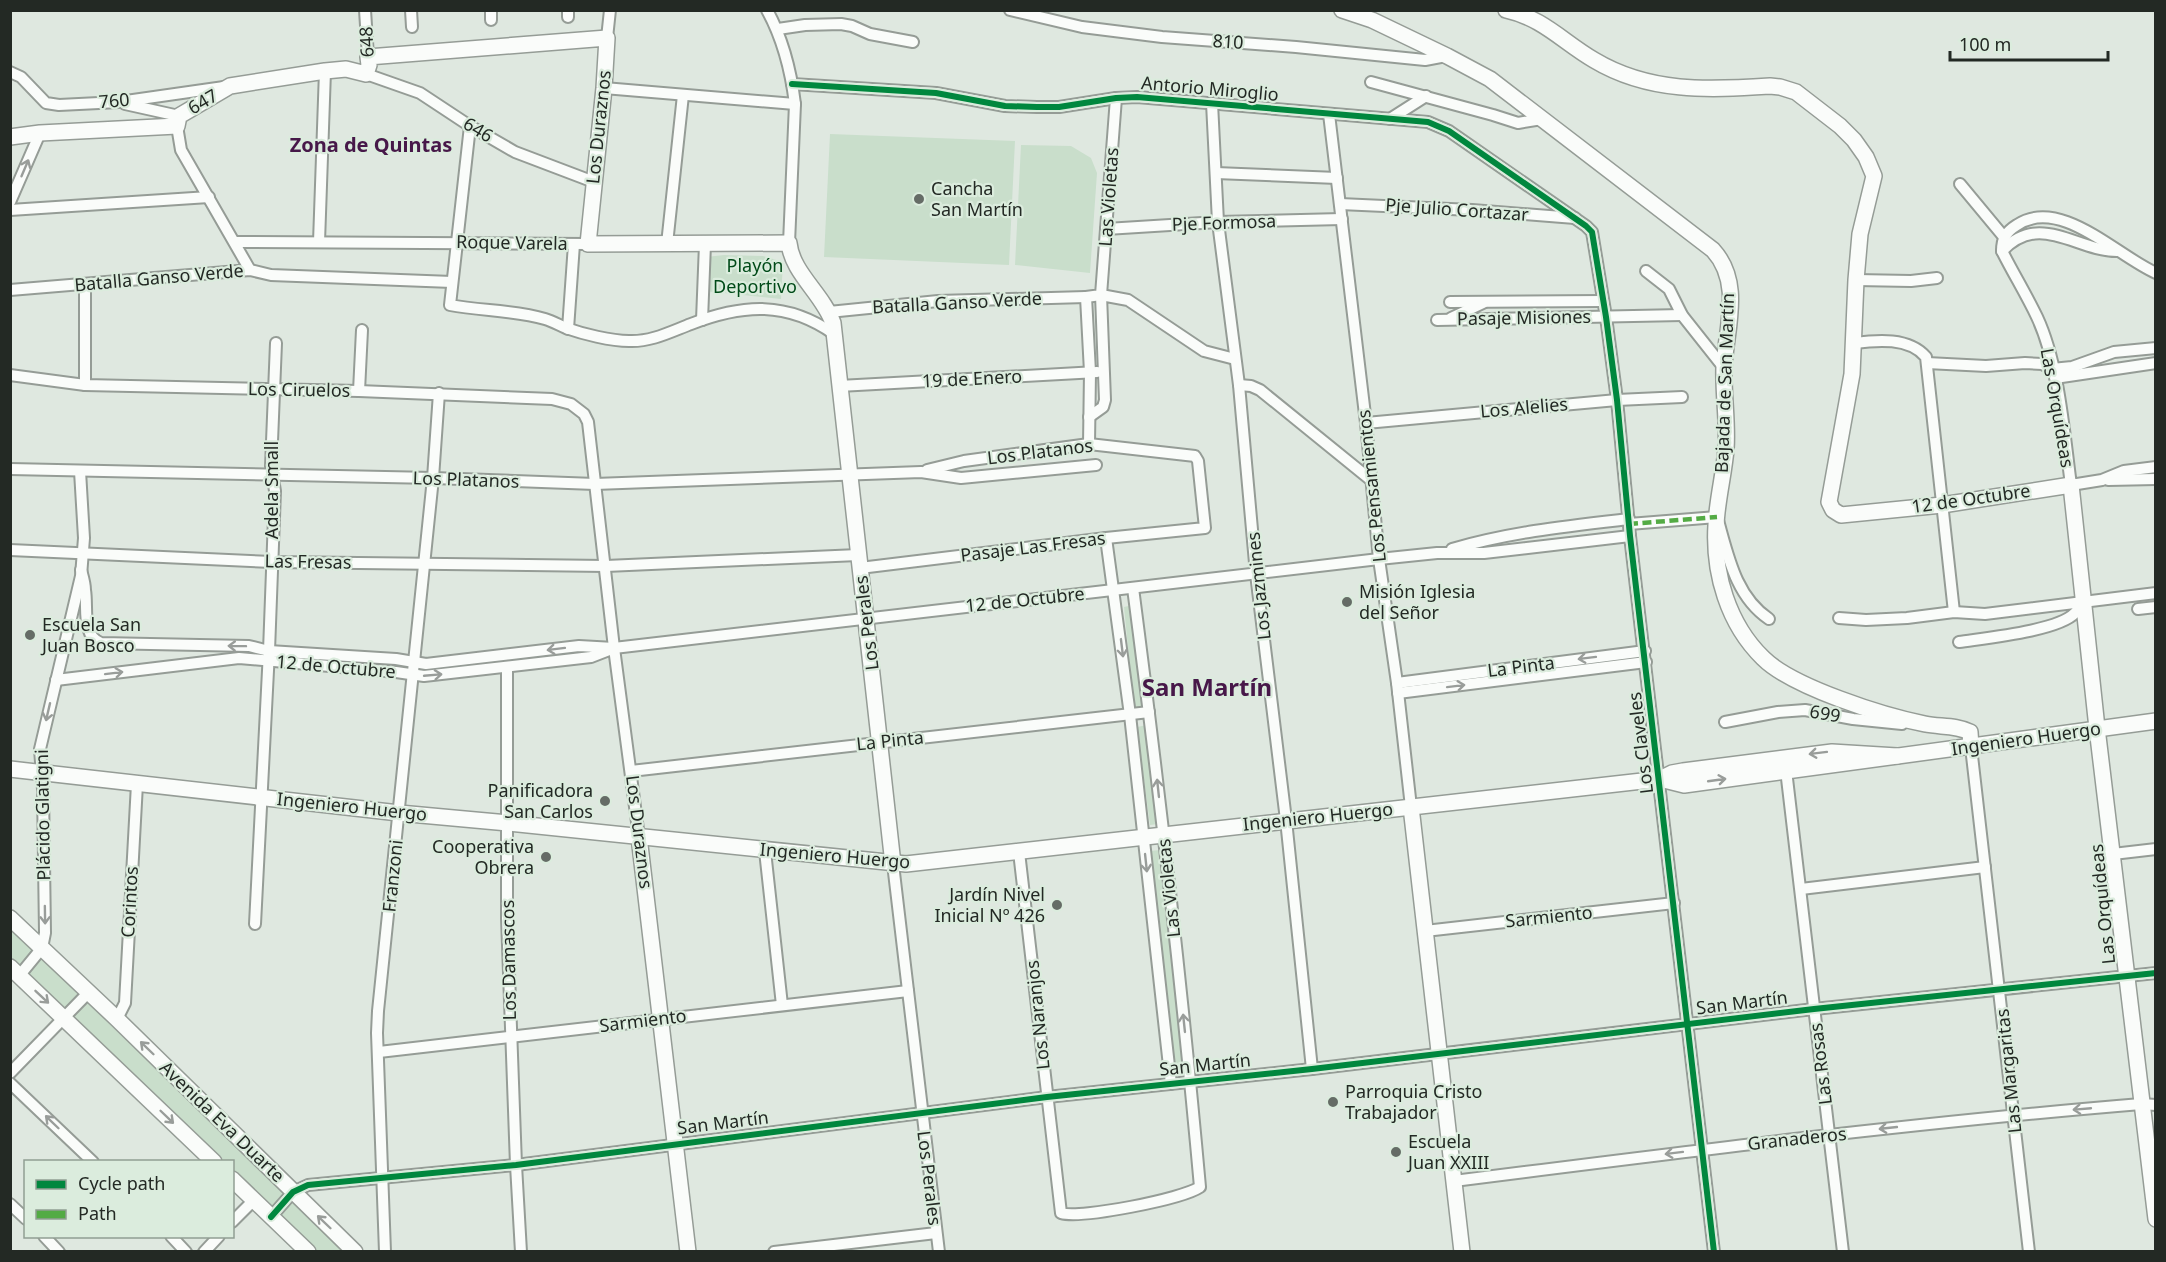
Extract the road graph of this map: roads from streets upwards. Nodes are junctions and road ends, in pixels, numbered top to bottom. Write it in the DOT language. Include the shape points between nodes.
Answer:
graph roads {
  1 [pos="364,10"];
  2 [pos="411,10"];
  3 [pos="610,10"];
  4 [pos="768,10"];
  5 [pos="1010,10"];
  6 [pos="1342,10"];
  7 [pos="1506,10"];
  8 [pos="412,27"];
  9 [pos="778,29"];
  10 [pos="607,38"];
  11 [pos="913,42"];
  12 [pos="1447,56"];
  13 [pos="368,57"];
  14 [pos="325,71"];
  15 [pos="10,72"];
  16 [pos="366,74"];
  17 [pos="1371,82"];
  18 [pos="792,84"];
  19 [pos="230,86"];
  20 [pos="604,88"];
  21 [pos="683,95"];
  22 [pos="1426,96"];
  23 [pos="1116,98"];
  24 [pos="119,102"];
  25 [pos="1212,103"];
  26 [pos="795,104"];
  27 [pos="1329,114"];
  28 [pos="1390,119"];
  29 [pos="1542,119"];
  30 [pos="178,121"];
  31 [pos="470,126"];
  32 [pos="40,133"];
  33 [pos="12,140"];
  34 [pos="1216,174"];
  35 [pos="1337,178"];
  36 [pos="594,182"];
  37 [pos="1960,183"];
  38 [pos="209,197"];
  39 [pos="10,202"];
  40 [pos="1340,204"];
  41 [pos="10,210"];
  42 [pos="1575,218"];
  43 [pos="1342,219"];
  44 [pos="1218,222"];
  45 [pos="1106,229"];
  46 [pos="1592,232"];
  47 [pos="2004,237"];
  48 [pos="235,242"];
  49 [pos="319,242"];
  50 [pos="455,242"];
  51 [pos="789,243"];
  52 [pos="581,244"];
  53 [pos="667,244"];
  54 [pos="705,244"];
  55 [pos="2002,251"];
  56 [pos="2117,251"];
  57 [pos="250,270"];
  58 [pos="1646,271"];
  59 [pos="2156,273"];
  60 [pos="1937,278"];
  61 [pos="1856,280"];
  62 [pos="452,282"];
  63 [pos="85,284"];
  64 [pos="10,290"];
  65 [pos="1101,295"];
  66 [pos="1086,297"];
  67 [pos="1603,301"];
  68 [pos="1450,302"];
  69 [pos="1486,302"];
  70 [pos="829,312"];
  71 [pos="1682,315"];
  72 [pos="1606,316"];
  73 [pos="702,320"];
  74 [pos="568,329"];
  75 [pos="362,330"];
  76 [pos="834,334"];
  77 [pos="1854,343"];
  78 [pos="276,344"];
  79 [pos="2156,348"];
  80 [pos="1235,359"];
  81 [pos="1927,363"];
  82 [pos="2156,363"];
  83 [pos="1724,368"];
  84 [pos="1105,371"];
  85 [pos="1090,372"];
  86 [pos="2054,374"];
  87 [pos="10,375"];
  88 [pos="85,385"];
  89 [pos="1239,385"];
  90 [pos="840,386"];
  91 [pos="275,389"];
  92 [pos="359,391"];
  93 [pos="439,393"];
  94 [pos="1682,397"];
  95 [pos="1617,400"];
  96 [pos="584,414"];
  97 [pos="1089,417"];
  98 [pos="1366,423"];
  99 [pos="1089,444"];
  100 [pos="1096,465"];
  101 [pos="2156,467"];
  102 [pos="10,469"];
  103 [pos="80,471"];
  104 [pos="921,472"];
  105 [pos="848,475"];
  106 [pos="272,476"];
  107 [pos="433,478"];
  108 [pos="2156,479"];
  109 [pos="1371,480"];
  110 [pos="2102,480"];
  111 [pos="596,484"];
  112 [pos="2071,484"];
  113 [pos="1942,505"];
  114 [pos="1717,517"];
  115 [pos="1629,522"];
  116 [pos="1206,528"];
  117 [pos="1630,536"];
  118 [pos="1106,538"];
  119 [pos="10,550"];
  120 [pos="84,552"];
  121 [pos="1437,553"];
  122 [pos="1380,560"];
  123 [pos="859,561"];
  124 [pos="272,562"];
  125 [pos="424,564"];
  126 [pos="606,566"];
  127 [pos="81,570"];
  128 [pos="1256,574"];
  129 [pos="1133,588"];
  130 [pos="1114,590"];
  131 [pos="2156,593"];
  132 [pos="2084,601"];
  133 [pos="2156,607"];
  134 [pos="2138,609"];
  135 [pos="1954,612"];
  136 [pos="866,618"];
  137 [pos="1839,618"];
  138 [pos="1769,619"];
  139 [pos="1959,642"];
  140 [pos="614,648"];
  141 [pos="269,656"];
  142 [pos="1646,656"];
  143 [pos="413,662"];
  144 [pos="507,667"];
  145 [pos="412,674"];
  146 [pos="56,680"];
  147 [pos="1397,688"];
  148 [pos="1149,712"];
  149 [pos="1130,715"];
  150 [pos="1725,722"];
  151 [pos="2156,722"];
  152 [pos="1926,724"];
  153 [pos="2097,729"];
  154 [pos="1970,740"];
  155 [pos="880,742"];
  156 [pos="1897,756"];
  157 [pos="10,769"];
  158 [pos="1786,770"];
  159 [pos="631,771"];
  160 [pos="42,772"];
  161 [pos="1660,779"];
  162 [pos="137,784"];
  163 [pos="260,797"];
  164 [pos="1411,807"];
  165 [pos="399,813"];
  166 [pos="1286,820"];
  167 [pos="508,823"];
  168 [pos="1163,835"];
  169 [pos="639,837"];
  170 [pos="1144,837"];
  171 [pos="2156,849"];
  172 [pos="765,850"];
  173 [pos="1019,852"];
  174 [pos="2113,854"];
  175 [pos="893,864"];
  176 [pos="1985,867"];
  177 [pos="1801,889"];
  178 [pos="1674,903"];
  179 [pos="10,918"];
  180 [pos="255,924"];
  181 [pos="1425,931"];
  182 [pos="42,948"];
  183 [pos="15,972"];
  184 [pos="2156,973"];
  185 [pos="2126,977"];
  186 [pos="908,991"];
  187 [pos="2000,991"];
  188 [pos="88,993"];
  189 [pos="782,1005"];
  190 [pos="1814,1009"];
  191 [pos="64,1018"];
  192 [pos="117,1019"];
  193 [pos="661,1019"];
  194 [pos="1687,1024"];
  195 [pos="511,1038"];
  196 [pos="378,1052"];
  197 [pos="1439,1054"];
  198 [pos="1312,1069"];
  199 [pos="10,1073"];
  200 [pos="1191,1081"];
  201 [pos="10,1083"];
  202 [pos="1172,1084"];
  203 [pos="1047,1097"];
  204 [pos="2156,1097"];
  205 [pos="2148,1104"];
  206 [pos="921,1113"];
  207 [pos="2014,1115"];
  208 [pos="1829,1135"];
  209 [pos="676,1144"];
  210 [pos="1701,1149"];
  211 [pos="92,1160"];
  212 [pos="213,1160"];
  213 [pos="516,1165"];
  214 [pos="382,1178"];
  215 [pos="234,1181"];
  216 [pos="1454,1181"];
  217 [pos="293,1192"];
  218 [pos="254,1200"];
  219 [pos="10,1204"];
  220 [pos="1061,1214"];
  221 [pos="24,1217"];
  222 [pos="271,1217"];
  223 [pos="2156,1219"];
  224 [pos="234,1220"];
  225 [pos="936,1233"];
  226 [pos="46,1238"];
  227 [pos="173,1238"];
  228 [pos="217,1238"];
  229 [pos="59,1251"];
  230 [pos="186,1251"];
  231 [pos="204,1251"];
  232 [pos="308,1251"];
  233 [pos="355,1251"];
  234 [pos="385,1251"];
  235 [pos="521,1251"];
  236 [pos="688,1251"];
  237 [pos="774,1251"];
  238 [pos="939,1251"];
  239 [pos="1462,1251"];
  240 [pos="1714,1251"];
  241 [pos="1843,1251"];
  242 [pos="2029,1251"];
  1 -- 13 [label="street, 648"];
  2 -- 8 [label="street"];
  3 -- 10 [label="street, Los Duraznos"];
  4 -- 9 [label="street, Los Perales"];
  5 -- 12 [label="street, 810" via="1082,27 1162,37 1425,60"];
  6 -- 12 [label="street, Bajada de San Martín"];
  7 -- 61 [label="street" via="1539,21 1614,71 1675,87 1780,87 1796,92 1854,140 1874,176 1860,234"];
  9 -- 11 [label="street" via="841,24"];
  9 -- 18 [label="street, Los Perales"];
  10 -- 13 [label="street"];
  10 -- 20 [label="street, Los Duraznos"];
  12 -- 29 [label="street, Bajada de San Martín" via="1490,79"];
  13 -- 16 [label="street, 648"];
  14 -- 16 [label="street, 647" via="346,69"];
  14 -- 19 [label="street, 647"];
  14 -- 49 [label="street"];
  15 -- 24 [label="street, 760" via="21,77 46,103"];
  16 -- 31 [label="street, 646" via="420,93"];
  17 -- 22 [label="street"];
  18 -- 23 [label="street, Antorio Miroglio" via="936,93 1026,107 1059,107"];
  18 -- 26 [label="street, Los Perales"];
  19 -- 24 [label="street, 760"];
  19 -- 30 [label="street, 647"];
  20 -- 21 [label="street"];
  20 -- 36 [label="street, Los Duraznos"];
  21 -- 26 [label="street"];
  21 -- 53 [label="street"];
  22 -- 28 [label="street"];
  22 -- 29 [label="street" via="1518,123"];
  23 -- 25 [label="street, Antorio Miroglio"];
  23 -- 45 [label="street, Las Violetas"];
  24 -- 30 [label="street"];
  25 -- 27 [label="street, Antorio Miroglio"];
  25 -- 34 [label="street, Los Jazmines"];
  26 -- 51 [label="street, Los Perales"];
  27 -- 28 [label="street, Antorio Miroglio"];
  27 -- 35 [label="street, Los Pensamientos"];
  28 -- 42 [label="street, Antorio Miroglio" via="1428,122 1449,131"];
  29 -- 83 [label="street, Bajada de San Martín" via="1713,250 1722,261 1731,292"];
  30 -- 32 [label="street, 647"];
  30 -- 38 [label="street" via="181,150"];
  31 -- 36 [label="street, 646" via="515,152"];
  31 -- 50 [label="street"];
  32 -- 33 [label="street, 647"];
  39 -- 32 [label="street, one-way"];
  34 -- 35 [label="street"];
  34 -- 44 [label="street, Los Jazmines"];
  35 -- 40 [label="street, Los Pensamientos"];
  36 -- 52 [label="street, Los Duraznos"];
  37 -- 47 [label="street"];
  38 -- 41 [label="street"];
  38 -- 48 [label="street"];
  40 -- 42 [label="street, Pje Julio Cortazar"];
  40 -- 43 [label="street, Los Pensamientos"];
  42 -- 46 [label="street, Antorio Miroglio"];
  43 -- 44 [label="street, Pje Formosa"];
  43 -- 98 [label="street, Los Pensamientos"];
  44 -- 45 [label="street, Pje Formosa"];
  44 -- 80 [label="street, Los Jazmines"];
  45 -- 65 [label="street, Las Violetas"];
  46 -- 67 [label="street, Los Claveles"];
  47 -- 55 [label="street"];
  47 -- 56 [label="street" via="2017,225 2042,216 2084,230"];
  48 -- 49 [label="street, Roque Varela"];
  48 -- 57 [label="street"];
  49 -- 50 [label="street, Roque Varela"];
  50 -- 52 [label="street, Roque Varela"];
  50 -- 62 [label="street"];
  51 -- 54 [label="street, Roque Varela"];
  51 -- 70 [label="street, Los Perales" via="794,261"];
  52 -- 53 [label="street, Roque Varela"];
  52 -- 74 [label="street, Los Duraznos"];
  53 -- 54 [label="street, Roque Varela"];
  54 -- 73 [label="street"];
  55 -- 56 [label="street" via="2028,234 2047,234 2102,251"];
  55 -- 86 [label="street, Las Orquídeas" via="2037,318"];
  56 -- 59 [label="street"];
  57 -- 62 [label="street, Batalla Ganso Verde" via="271,275"];
  57 -- 63 [label="street, Batalla Ganso Verde"];
  58 -- 71 [label="street" via="1669,289"];
  60 -- 61 [label="street"];
  61 -- 77 [label="street"];
  62 -- 74 [label="street" via="450,305 519,313"];
  63 -- 64 [label="street, Batalla Ganso Verde"];
  63 -- 88 [label="street"];
  65 -- 66 [label="street"];
  65 -- 80 [label="street" via="1128,300 1204,351"];
  65 -- 84 [label="street, Las Violetas"];
  66 -- 70 [label="street, Batalla Ganso Verde" via="938,302"];
  66 -- 85 [label="street"];
  67 -- 69 [label="street, Pasaje Misiones"];
  67 -- 72 [label="street, Los Claveles"];
  68 -- 69 [label="street, Pasaje Misiones"];
  69 -- 72 [label="street, Pasaje Misiones" via="1442,320"];
  70 -- 76 [label="street, Los Perales"];
  71 -- 72 [label="street, Pasaje Misiones"];
  71 -- 83 [label="street"];
  72 -- 95 [label="street, Los Claveles"];
  73 -- 74 [label="street" via="638,341"];
  73 -- 76 [label="street" via="748,309 778,309 799,314"];
  75 -- 92 [label="street"];
  76 -- 90 [label="street, Los Perales"];
  77 -- 81 [label="street" via="1879,339 1899,342 1921,351"];
  77 -- 113 [label="street, 12 de Octubre" via="1829,501 1833,510 1841,515"];
  78 -- 91 [label="street, Adela Small"];
  79 -- 86 [label="street" via="2114,352"];
  80 -- 89 [label="street, Los Jazmines"];
  81 -- 86 [label="street" via="2034,363"];
  81 -- 113 [label="street"];
  82 -- 86 [label="street"];
  83 -- 114 [label="street, Bajada de San Martín" via="1726,451"];
  84 -- 85 [label="street, 19 de Enero"];
  84 -- 97 [label="street, Las Violetas" via="1103,407"];
  85 -- 90 [label="street, 19 de Enero"];
  85 -- 97 [label="street"];
  86 -- 112 [label="street, Las Orquídeas"];
  87 -- 88 [label="street, Los Ciruelos"];
  88 -- 91 [label="street, Los Ciruelos"];
  89 -- 109 [label="street" via="1260,390"];
  89 -- 128 [label="street, Los Jazmines"];
  90 -- 105 [label="street, Los Perales"];
  91 -- 92 [label="street, Los Ciruelos"];
  91 -- 106 [label="street, Adela Small"];
  92 -- 93 [label="street, Los Ciruelos"];
  93 -- 96 [label="street, Los Ciruelos" via="563,400"];
  93 -- 107 [label="street, Franzoni"];
  94 -- 95 [label="street, Los Alelies"];
  95 -- 98 [label="street, Los Alelies"];
  95 -- 115 [label="street, Los Claveles"];
  96 -- 111 [label="street, Los Duraznos"];
  97 -- 99 [label="street"];
  98 -- 109 [label="street, Los Pensamientos"];
  99 -- 104 [label="street, Los Platanos" via="964,461"];
  99 -- 116 [label="street, Los Platanos" via="1195,456"];
  100 -- 104 [label="street, Los Platanos" via="961,478"];
  101 -- 110 [label="street, 12 de Octubre" via="2124,471"];
  102 -- 103 [label="street, Los Platanos"];
  103 -- 106 [label="street, Los Platanos"];
  103 -- 120 [label="street, Plácido Glatigni"];
  104 -- 105 [label="street, Los Platanos"];
  105 -- 111 [label="street, Los Platanos"];
  105 -- 123 [label="street, Los Perales"];
  106 -- 107 [label="street, Los Platanos"];
  106 -- 124 [label="street, Adela Small"];
  107 -- 111 [label="street, Los Platanos"];
  107 -- 125 [label="street, Franzoni"];
  108 -- 110 [label="street, 12 de Octubre"];
  109 -- 122 [label="street, Los Pensamientos"];
  110 -- 112 [label="street, 12 de Octubre"];
  111 -- 126 [label="street, Los Duraznos"];
  112 -- 113 [label="street, 12 de Octubre"];
  112 -- 132 [label="street, Las Orquídeas"];
  113 -- 135 [label="street"];
  114 -- 115 [label="street, 12 de Octubre"];
  114 -- 138 [label="street" via="1743,593"];
  114 -- 152 [label="street, Bajada de San Martín" via="1716,551 1727,605 1763,658 1852,703"];
  115 -- 117 [label="street, Los Claveles"];
  115 -- 121 [label="street, 12 de Octubre" via="1538,529"];
  116 -- 118 [label="street, Pasaje Las Fresas"];
  117 -- 121 [label="street, 12 de Octubre" via="1484,553"];
  117 -- 142 [label="street, Los Claveles"];
  118 -- 123 [label="street, Pasaje Las Fresas"];
  118 -- 130 [label="street, Las Violetas"];
  119 -- 120 [label="street, Las Fresas"];
  120 -- 124 [label="street, Las Fresas"];
  120 -- 127 [label="street, Plácido Glatigni"];
  121 -- 122 [label="street, 12 de Octubre"];
  122 -- 128 [label="street, 12 de Octubre"];
  122 -- 147 [label="street, Los Pensamientos"];
  123 -- 126 [label="street, Pasaje Las Fresas"];
  123 -- 136 [label="street, Los Perales"];
  124 -- 125 [label="street, Las Fresas"];
  124 -- 141 [label="street, Adela Small"];
  125 -- 126 [label="street, Las Fresas"];
  125 -- 143 [label="street, Franzoni"];
  126 -- 140 [label="street, Los Duraznos"];
  141 -- 127 [label="street, 12 de Octubre, one-way" via="249,646 101,643 91,636 87,625"];
  127 -- 146 [label="street, Plácido Glatigni"];
  128 -- 129 [label="street, 12 de Octubre"];
  128 -- 166 [label="street, Los Jazmines"];
  129 -- 130 [label="street, 12 de Octubre"];
  129 -- 148 [label="street, Las Violetas"];
  130 -- 136 [label="street, 12 de Octubre"];
  130 -- 149 [label="street, Las Violetas, one-way"];
  131 -- 132 [label="street"];
  132 -- 135 [label="street" via="1985,614"];
  132 -- 139 [label="street" via="2066,620 2024,632"];
  132 -- 153 [label="street, Las Orquídeas"];
  133 -- 134 [label="street"];
  135 -- 137 [label="street" via="1907,618"];
  136 -- 140 [label="street, 12 de Octubre"];
  136 -- 155 [label="street, Los Perales"];
  140 -- 143 [label="street, 12 de Octubre, one-way" via="579,646 426,664"];
  140 -- 144 [label="street, 12 de Octubre" via="591,657"];
  140 -- 159 [label="street, Los Duraznos"];
  141 -- 143 [label="street, 12 de Octubre"];
  141 -- 145 [label="street, 12 de Octubre"];
  146 -- 141 [label="street, 12 de Octubre, one-way"];
  141 -- 163 [label="street, Adela Small"];
  142 -- 147 [label="street, La Pinta"];
  142 -- 161 [label="street, Los Claveles"];
  143 -- 145 [label="street, Franzoni"];
  145 -- 144 [label="street, 12 de Octubre, one-way"];
  144 -- 167 [label="street, Los Damascos"];
  145 -- 165 [label="street, Franzoni"];
  146 -- 160 [label="street, Plácido Glatigni, one-way" via="40,749"];
  147 -- 164 [label="street, Los Pensamientos"];
  148 -- 149 [label="street, La Pinta"];
  168 -- 148 [label="street, Las Violetas, one-way"];
  149 -- 155 [label="street, La Pinta"];
  149 -- 170 [label="street, Las Violetas"];
  150 -- 152 [label="street, 699" via="1805,710 1853,719"];
  151 -- 153 [label="street, Ingeniero Huergo"];
  152 -- 154 [label="street, Bajada de San Martín" via="1962,728"];
  153 -- 154 [label="street, Ingeniero Huergo"];
  153 -- 174 [label="street, Las Orquídeas"];
  154 -- 156 [label="street, Ingeniero Huergo"];
  154 -- 176 [label="street, Las Margaritas"];
  155 -- 159 [label="street, La Pinta"];
  155 -- 175 [label="street, Los Perales"];
  156 -- 158 [label="street, Ingeniero Huergo"];
  156 -- 161 [label="street, Ingeniero Huergo, one-way" via="1832,752 1683,771"];
  157 -- 160 [label="street, Ingeniero Huergo"];
  161 -- 158 [label="street, Ingeniero Huergo, one-way" via="1683,785"];
  158 -- 177 [label="street, Las Rosas"];
  159 -- 169 [label="street, Los Duraznos"];
  160 -- 162 [label="street, Ingeniero Huergo"];
  160 -- 182 [label="street, Plácido Glatigni, one-way"];
  161 -- 164 [label="street, Ingeniero Huergo"];
  161 -- 178 [label="street, Los Claveles"];
  162 -- 163 [label="street, Ingeniero Huergo"];
  162 -- 192 [label="street, Corintos" via="125,1003"];
  163 -- 165 [label="street, Ingeniero Huergo"];
  163 -- 180 [label="street, Adela Small"];
  164 -- 166 [label="street, Ingeniero Huergo"];
  164 -- 181 [label="street, Los Pensamientos"];
  165 -- 167 [label="street, Ingeniero Huergo"];
  165 -- 196 [label="street, Franzoni" via="378,1011"];
  166 -- 168 [label="street, Ingeniero Huergo"];
  166 -- 198 [label="street, Los Jazmines"];
  167 -- 169 [label="street, Ingeniero Huergo"];
  167 -- 195 [label="street, Los Damascos"];
  168 -- 170 [label="street, Ingeniero Huergo"];
  200 -- 168 [label="street, Las Violetas, one-way"];
  169 -- 172 [label="street, Ingeniero Huergo"];
  169 -- 193 [label="street, Los Duraznos"];
  170 -- 173 [label="street, Ingeniero Huergo"];
  170 -- 202 [label="street, Las Violetas, one-way"];
  171 -- 174 [label="street"];
  172 -- 175 [label="street, Ingeniero Huergo"];
  172 -- 189 [label="street"];
  173 -- 175 [label="street, Ingeniero Huergo"];
  173 -- 203 [label="street, Los Naranjos"];
  174 -- 185 [label="street, Las Orquídeas"];
  175 -- 186 [label="street, Los Perales"];
  176 -- 177 [label="street"];
  176 -- 187 [label="street, Las Margaritas"];
  177 -- 190 [label="street, Las Rosas"];
  178 -- 181 [label="street, Sarmiento"];
  178 -- 194 [label="street, Los Claveles"];
  179 -- 182 [label="street, Avenida Eva Duarte"];
  181 -- 197 [label="street, Los Pensamientos"];
  182 -- 183 [label="street"];
  182 -- 188 [label="street, Avenida Eva Duarte"];
  183 -- 191 [label="street, Avenida Eva Duarte, one-way"];
  184 -- 185 [label="street, San Martín"];
  185 -- 187 [label="street, San Martín"];
  185 -- 205 [label="street, Las Orquídeas"];
  186 -- 189 [label="street, Sarmiento"];
  186 -- 206 [label="street, Los Perales"];
  187 -- 190 [label="street, San Martín"];
  187 -- 207 [label="street, Las Margaritas"];
  188 -- 191 [label="street"];
  188 -- 192 [label="street, Avenida Eva Duarte"];
  189 -- 193 [label="street, Sarmiento"];
  190 -- 194 [label="street, San Martín"];
  190 -- 208 [label="street, Las Rosas"];
  191 -- 199 [label="street"];
  191 -- 212 [label="street, Avenida Eva Duarte, one-way"];
  217 -- 192 [label="street, Avenida Eva Duarte, one-way"];
  193 -- 195 [label="street, Sarmiento"];
  193 -- 209 [label="street, Los Duraznos"];
  194 -- 197 [label="street, San Martín"];
  194 -- 210 [label="street, Los Claveles"];
  195 -- 196 [label="street, Sarmiento"];
  195 -- 213 [label="street, Los Damascos"];
  196 -- 214 [label="street, Franzoni"];
  197 -- 198 [label="street, San Martín"];
  197 -- 216 [label="street, Los Pensamientos"];
  198 -- 200 [label="street, San Martín"];
  200 -- 202 [label="street, San Martín"];
  200 -- 220 [label="street, Las Violetas" via="1200,1187 1192,1193 1155,1202"];
  211 -- 201 [label="street, one-way"];
  202 -- 203 [label="street, San Martín"];
  203 -- 206 [label="street, San Martín"];
  203 -- 220 [label="street, Los Naranjos"];
  204 -- 205 [label="street, Granaderos"];
  205 -- 207 [label="street, Granaderos, one-way"];
  205 -- 223 [label="street, Las Orquídeas"];
  206 -- 209 [label="street, San Martín"];
  206 -- 225 [label="street, Los Perales"];
  207 -- 208 [label="street, Granaderos, one-way"];
  207 -- 242 [label="street, Las Margaritas"];
  208 -- 210 [label="street, Granaderos"];
  208 -- 241 [label="street, Las Rosas"];
  209 -- 213 [label="street, San Martín"];
  209 -- 236 [label="street, Los Duraznos"];
  210 -- 216 [label="street, Granaderos, one-way"];
  210 -- 240 [label="street, Los Claveles"];
  213 -- 214 [label="street, San Martín"];
  213 -- 235 [label="street, Los Damascos"];
  214 -- 217 [label="street, San Martín" via="308,1185"];
  214 -- 234 [label="street, Franzoni"];
  215 -- 218 [label="street, Avenida Eva Duarte"];
  216 -- 239 [label="street, Los Pensamientos"];
  217 -- 222 [label="street"];
  233 -- 217 [label="street, Avenida Eva Duarte, one-way"];
  218 -- 222 [label="street, Avenida Eva Duarte"];
  218 -- 224 [label="street"];
  219 -- 221 [label="street"];
  222 -- 232 [label="street, Avenida Eva Duarte"];
  225 -- 237 [label="street"];
  225 -- 238 [label="street, Los Perales"];
  226 -- 229 [label="street"];
  227 -- 230 [label="street"];
  228 -- 231 [label="street"];
}
